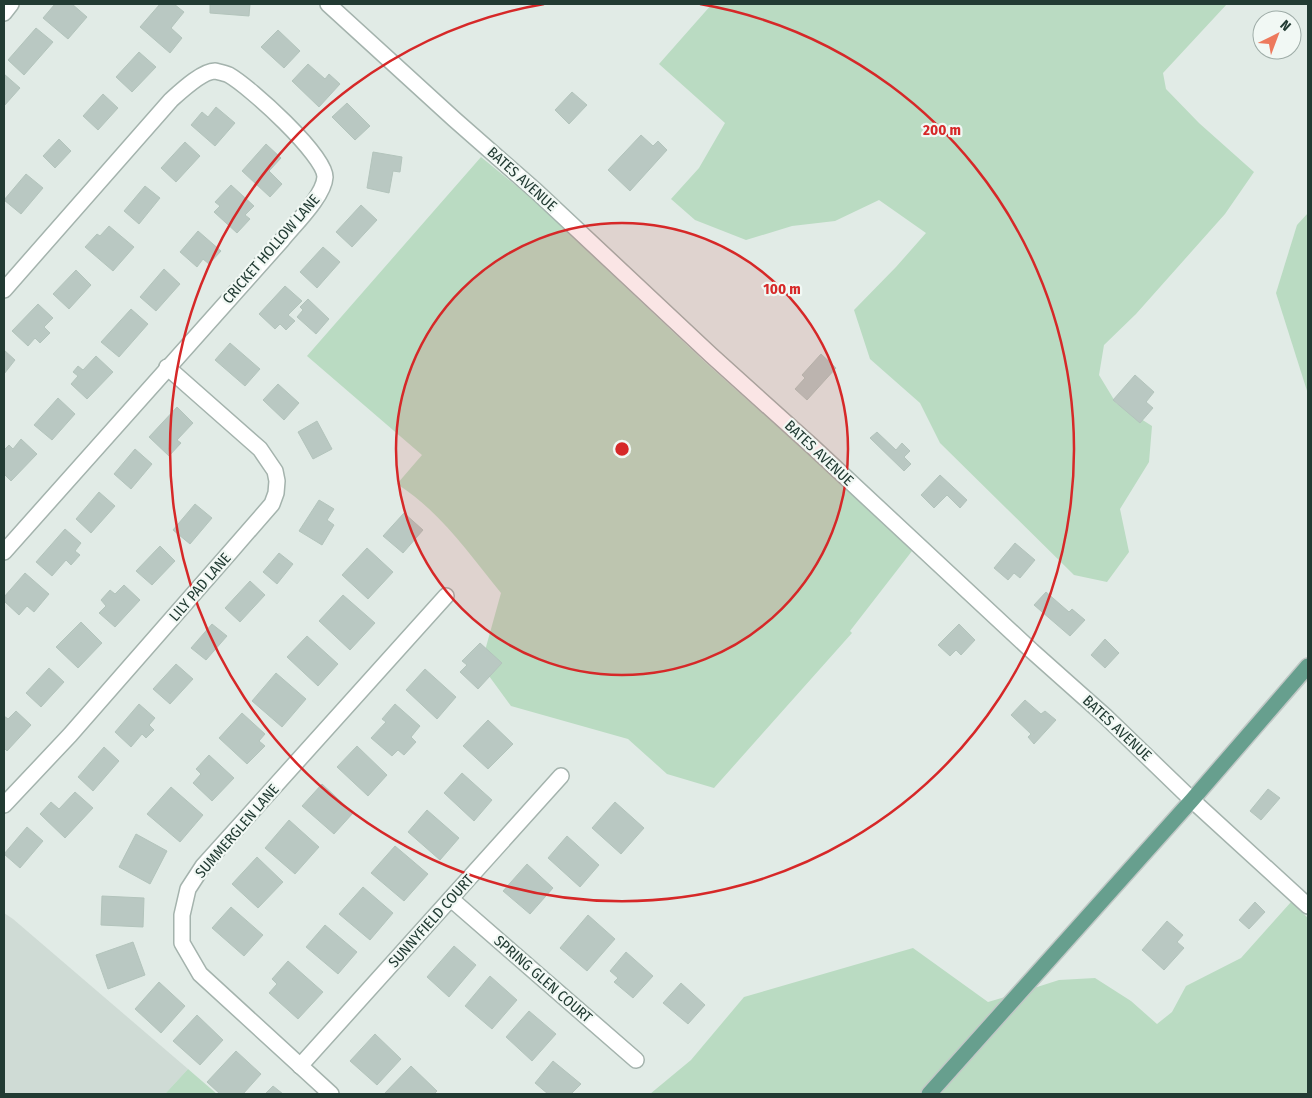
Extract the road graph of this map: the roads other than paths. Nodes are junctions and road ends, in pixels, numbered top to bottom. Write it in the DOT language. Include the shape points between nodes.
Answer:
graph roads {
  1 [pos="12,4"];
  2 [pos="328,4"];
  3 [pos="4,13"];
  4 [pos="4,290"];
  5 [pos="167,367"];
  6 [pos="4,552"];
  7 [pos="446,596"];
  8 [pos="1308,666"];
  9 [pos="562,776"];
  10 [pos="1192,800"];
  11 [pos="4,805"];
  12 [pos="451,899"];
  13 [pos="1308,906"];
  14 [pos="636,1060"];
  15 [pos="300,1066"];
  16 [pos="331,1094"];
  17 [pos="930,1094"];
  1 -- 3 [label="street"];
  2 -- 10 [label="street, BATES AVENUE" via="536,191"];
  4 -- 5 [label="street, CRICKET HOLLOW LANE" via="170,100 211,71 228,75 312,151 324,170 323,187 282,240"];
  5 -- 6 [label="street, CRICKET HOLLOW LANE"];
  5 -- 11 [label="street, LILY PAD LANE" via="260,449 275,471 276,493 272,504 70,735"];
  7 -- 15 [label="street, SUMMERGLEN LANE" via="204,866 188,889 182,916 182,943 200,974"];
  8 -- 10 [label="main road"];
  9 -- 12 [label="street, SUNNYFIELD COURT"];
  10 -- 13 [label="street, BATES AVENUE"];
  10 -- 17 [label="main road"];
  12 -- 14 [label="street, SPRING GLEN COURT"];
  12 -- 15 [label="street, SUNNYFIELD COURT"];
  15 -- 16 [label="street, SUMMERGLEN LANE"];
}
